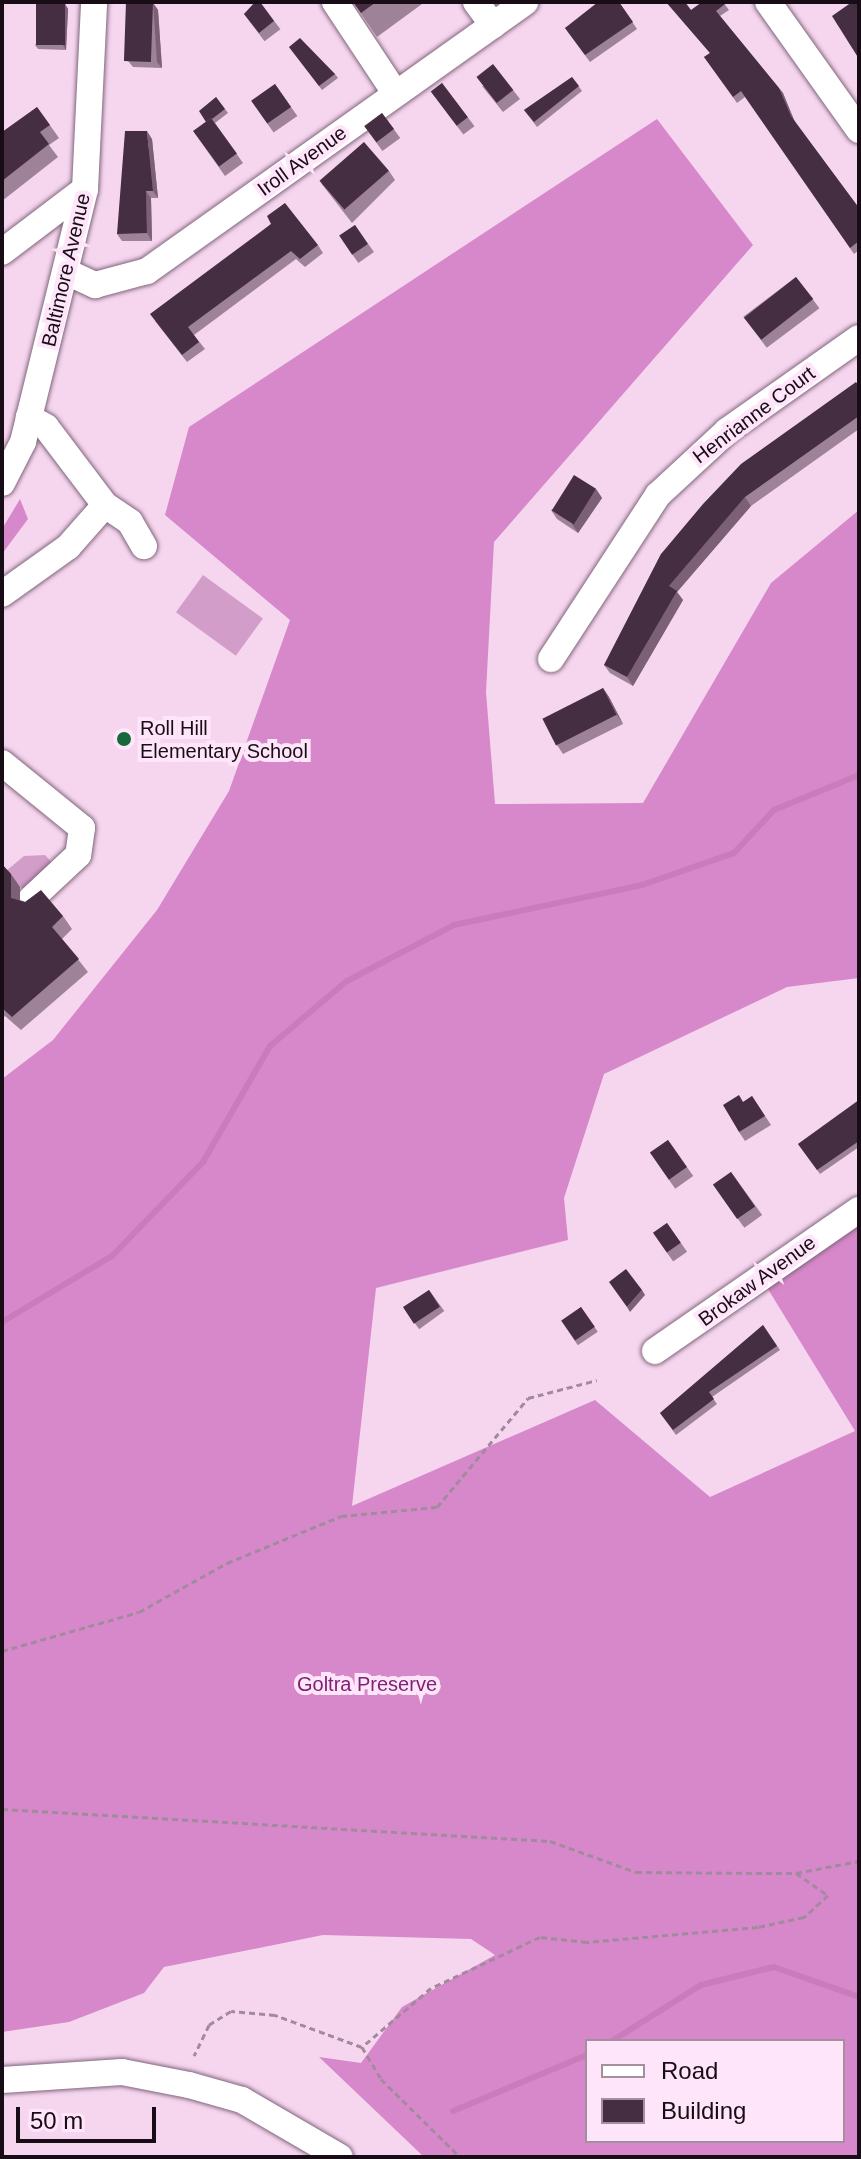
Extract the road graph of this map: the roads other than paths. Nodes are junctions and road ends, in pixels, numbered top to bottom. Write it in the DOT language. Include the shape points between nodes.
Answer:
graph roads {
  1 [pos="94,2"];
  2 [pos="335,2"];
  3 [pos="476,2"];
  4 [pos="525,2"];
  5 [pos="768,2"];
  6 [pos="493,25"];
  7 [pos="396,94"];
  8 [pos="859,130"];
  9 [pos="85,189"];
  10 [pos="2,252"];
  11 [pos="69,273"];
  12 [pos="859,338"];
  13 [pos="29,417"];
  14 [pos="2,483"];
  15 [pos="105,505"];
  16 [pos="144,546"];
  17 [pos="2,594"];
  18 [pos="551,659"];
  19 [pos="2,763"];
  20 [pos="31,899"];
  21 [pos="859,1210"];
  22 [pos="655,1351"];
  23 [pos="2,2080"];
  24 [pos="340,2157"];
  1 -- 9 [label="street, Baltimore Avenue"];
  2 -- 7 [label="street"];
  3 -- 6 [label="street"];
  4 -- 6 [label="street, Iroll Avenue"];
  5 -- 8 [label="street"];
  6 -- 7 [label="street, Iroll Avenue"];
  7 -- 11 [label="street, Iroll Avenue" via="147,271 95,285"];
  9 -- 10 [label="street"];
  9 -- 11 [label="street, Baltimore Avenue"];
  11 -- 13 [label="street, Baltimore Avenue"];
  12 -- 18 [label="street, Henrianne Court" via="727,431 658,495"];
  13 -- 14 [label="street, Baltimore Avenue"];
  13 -- 15 [label="street" via="46,427"];
  15 -- 16 [label="street" via="130,522"];
  15 -- 17 [label="street" via="68,547"];
  19 -- 20 [label="street" via="82,828 78,855"];
  21 -- 22 [label="street, Brokaw Avenue"];
  23 -- 24 [label="street" via="122,2072 189,2085 242,2100"];
}
